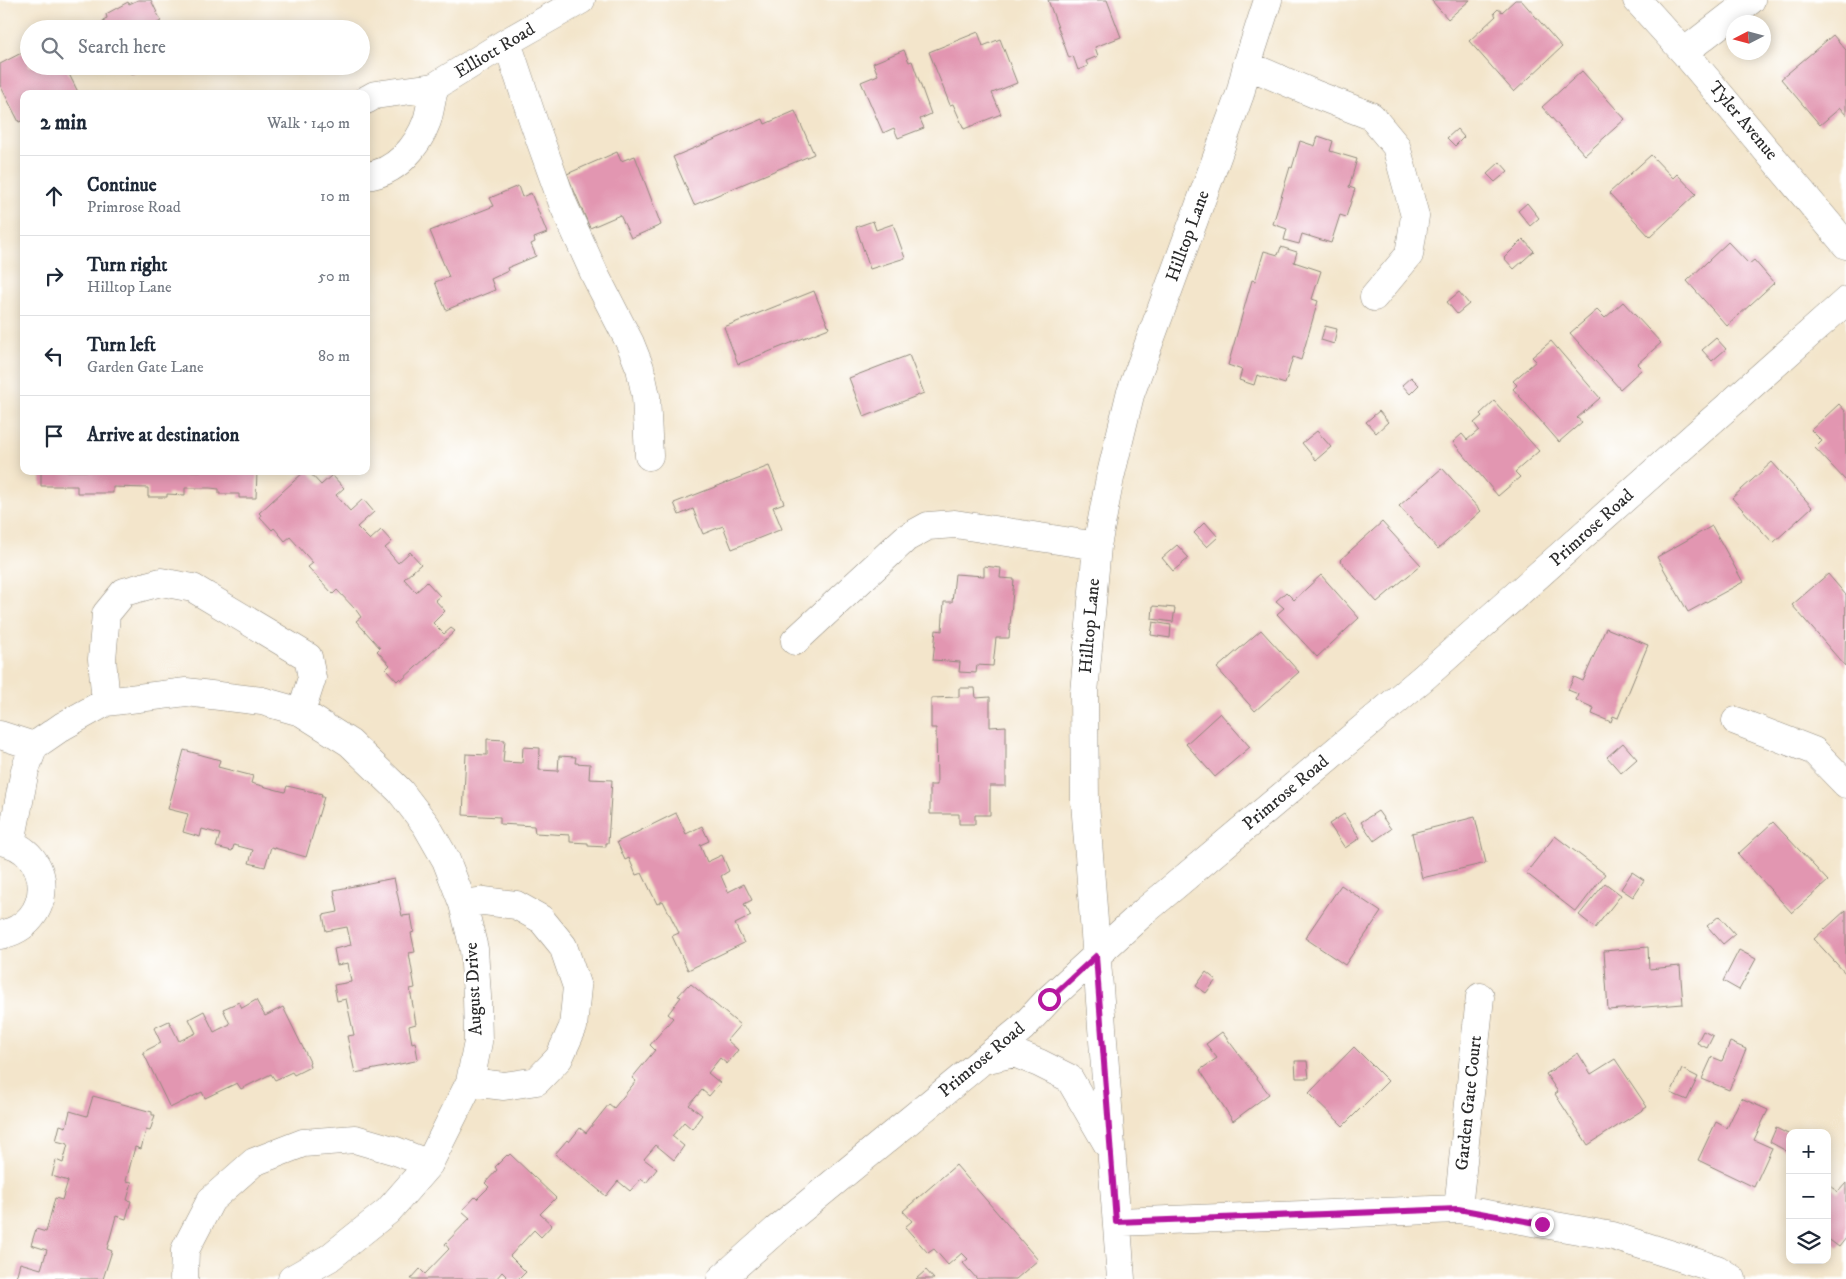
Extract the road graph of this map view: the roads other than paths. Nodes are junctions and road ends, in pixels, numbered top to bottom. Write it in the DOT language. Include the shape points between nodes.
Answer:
graph roads {
  1 [pos="582,0"];
  2 [pos="1268,0"];
  3 [pos="1637,0"];
  4 [pos="1751,0"];
  5 [pos="507,42"];
  6 [pos="1684,52"];
  7 [pos="1247,65"];
  8 [pos="434,87"];
  9 [pos="370,98"];
  10 [pos="370,175"];
  11 [pos="1846,245"];
  12 [pos="1374,297"];
  13 [pos="1846,301"];
  14 [pos="649,456"];
  15 [pos="1096,546"];
  16 [pos="795,642"];
  17 [pos="106,702"];
  18 [pos="301,712"];
  19 [pos="1736,721"];
  20 [pos="0,735"];
  21 [pos="34,746"];
  22 [pos="1846,784"];
  23 [pos="5,842"];
  24 [pos="463,904"];
  25 [pos="0,935"];
  26 [pos="1096,956"];
  27 [pos="1480,997"];
  28 [pos="981,1060"];
  29 [pos="470,1082"];
  30 [pos="1111,1149"];
  31 [pos="429,1164"];
  32 [pos="1458,1209"];
  33 [pos="1116,1222"];
  34 [pos="184,1279"];
  35 [pos="292,1279"];
  36 [pos="720,1279"];
  37 [pos="1121,1279"];
  38 [pos="1732,1279"];
  1 -- 5 [label="street, Elliott Road"];
  2 -- 7 [label="street, Hilltop Lane"];
  3 -- 6 [label="street, Tyler Avenue"];
  4 -- 6 [label="street"];
  5 -- 8 [label="street, Elliott Road"];
  5 -- 14 [label="street" via="563,204 640,368 646,396"];
  6 -- 11 [label="street, Tyler Avenue"];
  7 -- 12 [label="street" via="1371,116 1396,146 1415,216 1408,255"];
  7 -- 15 [label="street, Hilltop Lane" via="1240,94 1130,395"];
  8 -- 9 [label="street, Elliott Road"];
  8 -- 10 [label="street, Elliott Road" via="426,122 417,141 402,160 379,174"];
  13 -- 26 [label="street, Primrose Road" via="1423,678 1145,911"];
  15 -- 16 [label="street" via="955,524 928,526 906,538"];
  15 -- 26 [label="street, Hilltop Lane" via="1084,693 1085,802"];
  17 -- 18 [label="street, August Drive" via="186,692 262,701"];
  17 -- 18 [label="street" via="102,659 106,614 124,592 161,582 193,588 308,657 312,678"];
  17 -- 21 [label="street, August Drive"];
  18 -- 24 [label="street, August Drive" via="350,743 400,791 442,853"];
  19 -- 22 [label="street" via="1814,751"];
  20 -- 21 [label="street"];
  21 -- 23 [label="street"];
  23 -- 25 [label="street" via="24,851 35,863 42,895 28,922 16,931"];
  24 -- 29 [label="street, August Drive" via="474,949 477,996 478,1042"];
  24 -- 29 [label="street" via="484,901 516,905 541,919 563,946 577,987 570,1035 559,1058 537,1081 504,1086"];
  26 -- 28 [label="street, Primrose Road" via="1022,1028"];
  26 -- 30 [label="street, Hilltop Lane"];
  27 -- 32 [label="street, Garden Gate Court"];
  28 -- 30 [label="street" via="1014,1053 1069,1078"];
  28 -- 36 [label="street, Primrose Road"];
  29 -- 31 [label="street, August Drive"];
  30 -- 33 [label="street, Hilltop Lane"];
  31 -- 34 [label="street" via="355,1139 304,1143 254,1162 211,1200 185,1250"];
  31 -- 35 [label="street, August Drive" via="388,1211 329,1258"];
  32 -- 33 [label="street"];
  32 -- 38 [label="street" via="1613,1236 1717,1269"];
  33 -- 37 [label="street, Hilltop Lane"];
}
